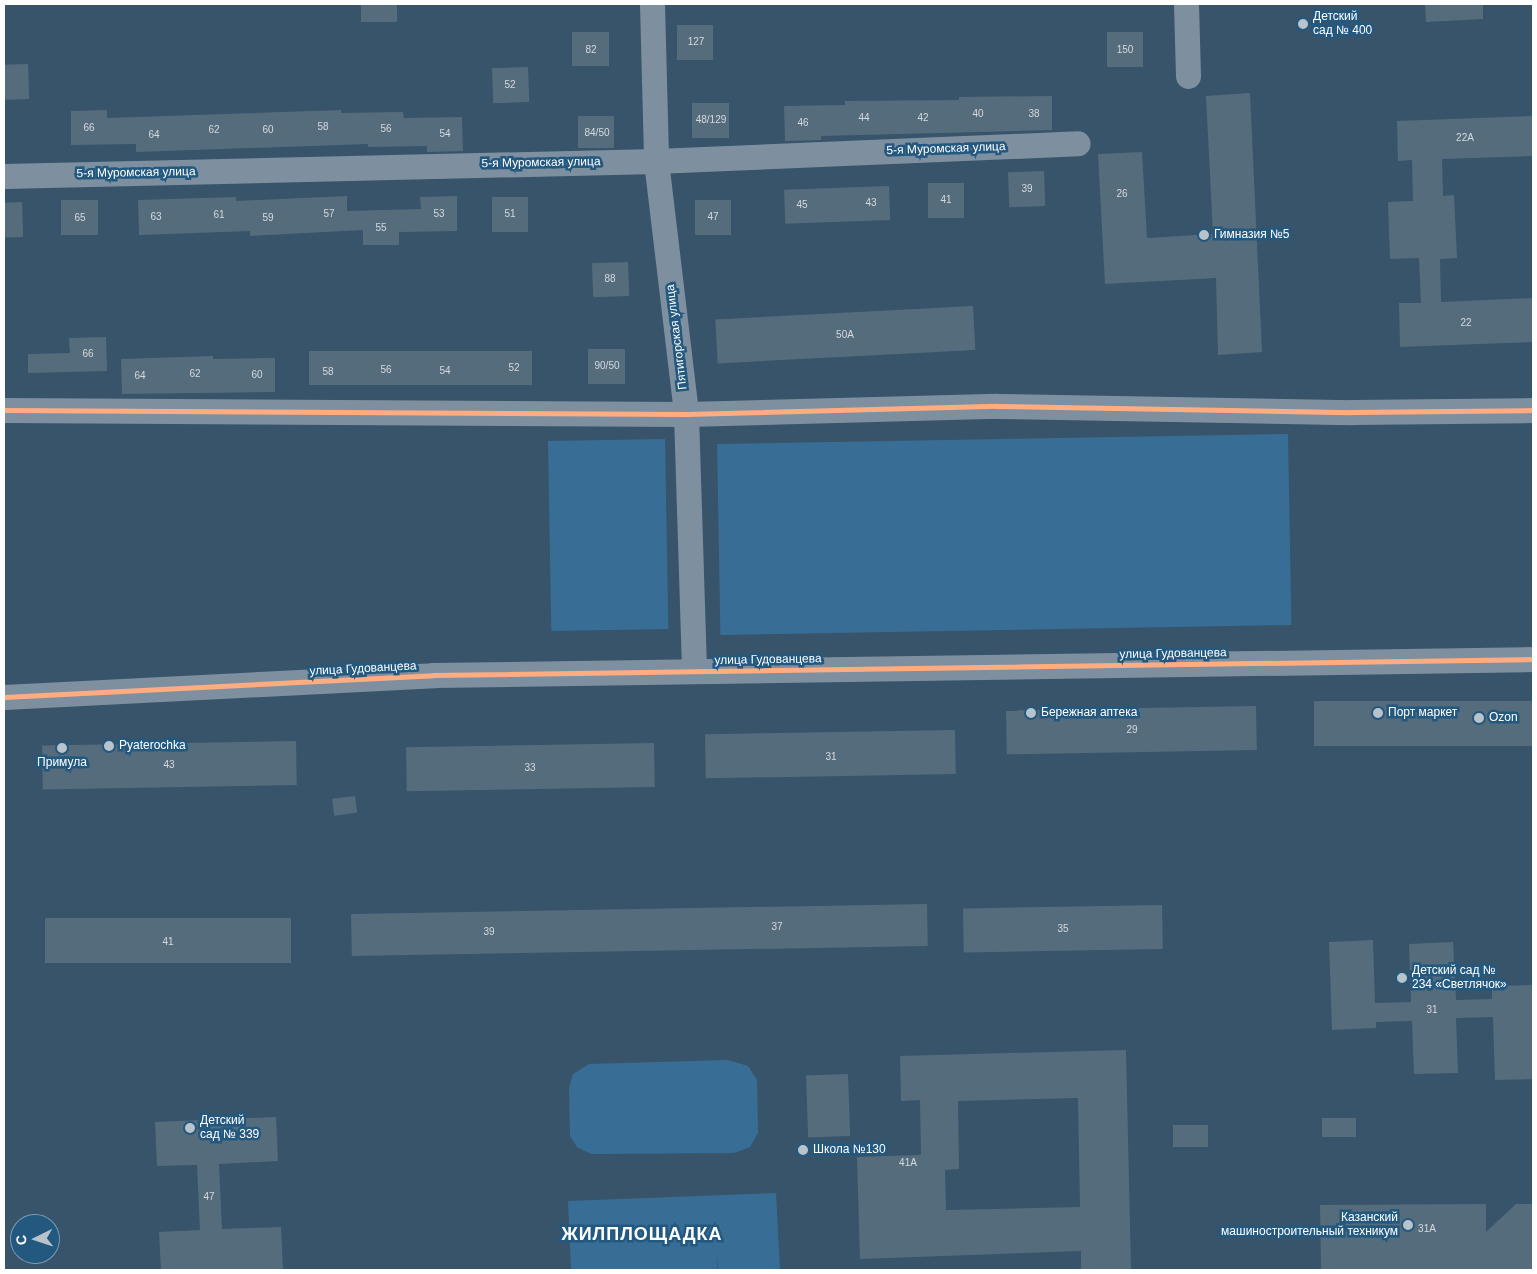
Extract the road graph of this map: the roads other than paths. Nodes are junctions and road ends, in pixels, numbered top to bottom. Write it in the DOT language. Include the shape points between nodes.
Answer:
graph roads {
  1 [pos="652,4"];
  2 [pos="1186,4"];
  3 [pos="1188,76"];
  4 [pos="1078,143"];
  5 [pos="656,160"];
  6 [pos="4,176"];
  7 [pos="4,410"];
  8 [pos="1533,410"];
  9 [pos="686,414"];
  10 [pos="1533,659"];
  11 [pos="694,671"];
  12 [pos="4,697"];
  1 -- 5 [label="street, Пятигорская улица"];
  2 -- 3 [label="street"];
  4 -- 5 [label="street, 5-я Муромская улица"];
  5 -- 6 [label="street, 5-я Муромская улица"];
  5 -- 9 [label="street, Пятигорская улица"];
  7 -- 9 [label="street"];
  8 -- 9 [label="street" via="1352,412 997,406"];
  9 -- 11 [label="street, Пятигорская улица"];
  10 -- 11 [label="street, улица Гудованцева"];
  11 -- 12 [label="street, улица Гудованцева" via="433,675"];
}
